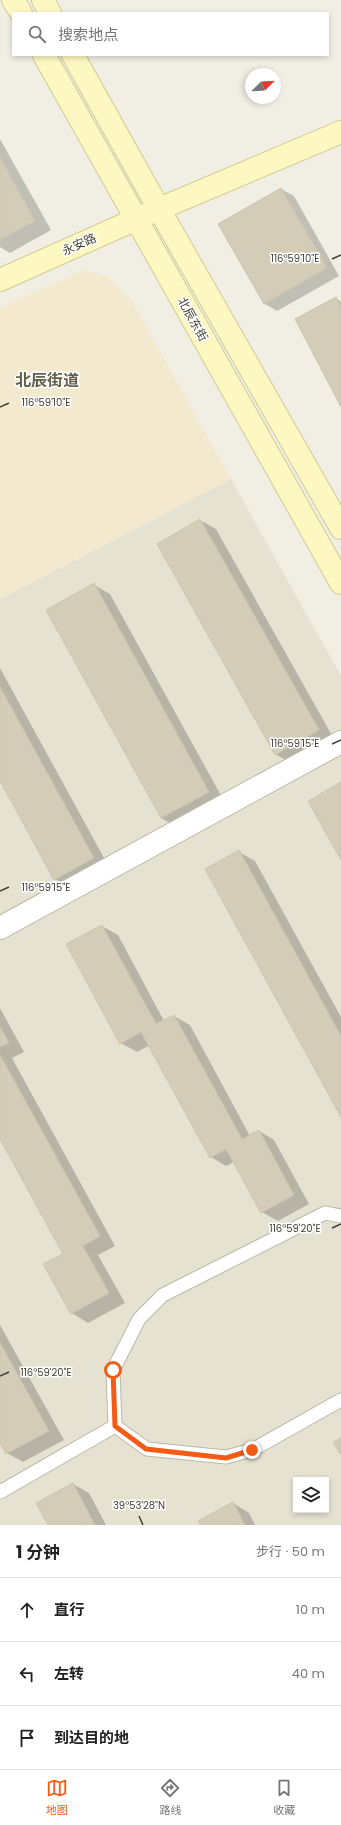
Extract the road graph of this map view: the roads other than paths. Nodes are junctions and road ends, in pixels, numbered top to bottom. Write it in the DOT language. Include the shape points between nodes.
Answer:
graph roads {
  1 [pos="13,0"];
  2 [pos="43,0"];
  3 [pos="20,12"];
  4 [pos="49,12"];
  5 [pos="45,56"];
  6 [pos="74,56"];
  7 [pos="341,132"];
  8 [pos="159,209"];
  9 [pos="136,219"];
  10 [pos="0,280"];
  11 [pos="341,528"];
  12 [pos="341,583"];
  13 [pos="341,742"];
  14 [pos="0,928"];
  15 [pos="341,1216"];
  16 [pos="341,1400"];
  17 [pos="115,1426"];
  18 [pos="0,1492"];
  1 -- 3 [label="main road"];
  2 -- 4 [label="main road"];
  5 -- 9 [label="main road, 北辰东街"];
  6 -- 8 [label="main road, 北辰东街"];
  7 -- 8 [label="main road, 永安路"];
  8 -- 9 [label="main road, 永安路"];
  8 -- 11 [label="main road, 北辰东街"];
  9 -- 10 [label="main road, 永安路"];
  9 -- 12 [label="main road, 北辰东街"];
  13 -- 14 [label="street"];
  15 -- 17 [label="lane" via="325,1213 162,1295 139,1319 113,1370"];
  16 -- 17 [label="lane" via="252,1450 226,1458 146,1449"];
  17 -- 18 [label="lane"];
}
